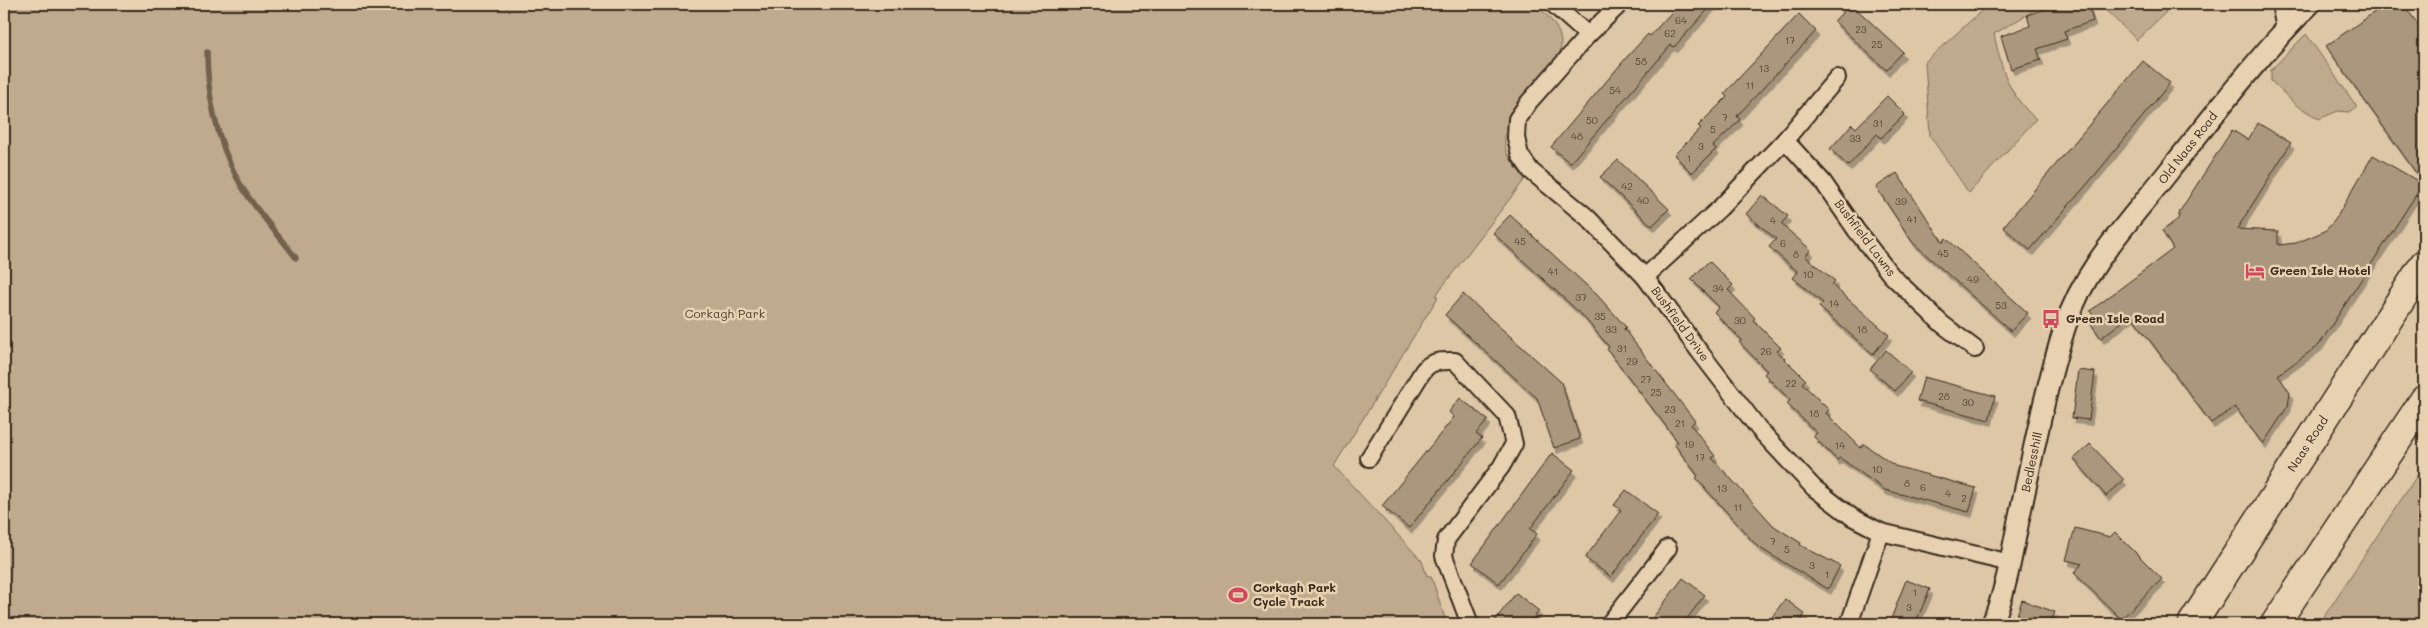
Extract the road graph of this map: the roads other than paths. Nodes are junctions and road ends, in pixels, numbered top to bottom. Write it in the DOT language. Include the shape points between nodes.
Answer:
graph roads {
  1 [pos="1552,4"];
  2 [pos="1620,4"];
  3 [pos="2280,4"];
  4 [pos="2310,4"];
  5 [pos="2285,29"];
  6 [pos="1588,35"];
  7 [pos="1837,78"];
  8 [pos="1785,140"];
  9 [pos="2424,264"];
  10 [pos="1646,277"];
  11 [pos="2076,300"];
  12 [pos="1974,349"];
  13 [pos="2424,400"];
  14 [pos="1369,458"];
  15 [pos="1881,532"];
  16 [pos="1668,548"];
  17 [pos="2010,564"];
  18 [pos="1470,624"];
  19 [pos="1610,624"];
  20 [pos="1849,624"];
  21 [pos="1992,624"];
  22 [pos="2192,624"];
  23 [pos="2275,624"];
  1 -- 6 [label="street"];
  2 -- 6 [label="street, Bushfield Drive"];
  3 -- 5 [label="street"];
  4 -- 5 [label="street, Old Naas Road"];
  5 -- 11 [label="street, Old Naas Road" via="2096,263"];
  6 -- 10 [label="street, Bushfield Drive" via="1517,119 1516,138 1520,155 1531,171 1588,217"];
  7 -- 8 [label="street"];
  8 -- 10 [label="street" via="1720,208"];
  8 -- 12 [label="street, Bushfield Lawns" via="1823,182 1891,275 1942,324"];
  9 -- 22 [label="highway, Naas Road"];
  10 -- 15 [label="street, Bushfield Drive" via="1759,428 1814,488 1852,517"];
  11 -- 17 [label="street, Bedlesshill" via="2065,325 2051,376"];
  13 -- 23 [label="highway"];
  14 -- 18 [label="street" via="1426,366 1437,361 1455,361 1507,416 1514,444 1502,467 1446,540 1444,556"];
  15 -- 17 [label="street, Bushfield Drive"];
  15 -- 20 [label="street"];
  16 -- 19 [label="street"];
  17 -- 21 [label="street, Bedlesshill"];
}
